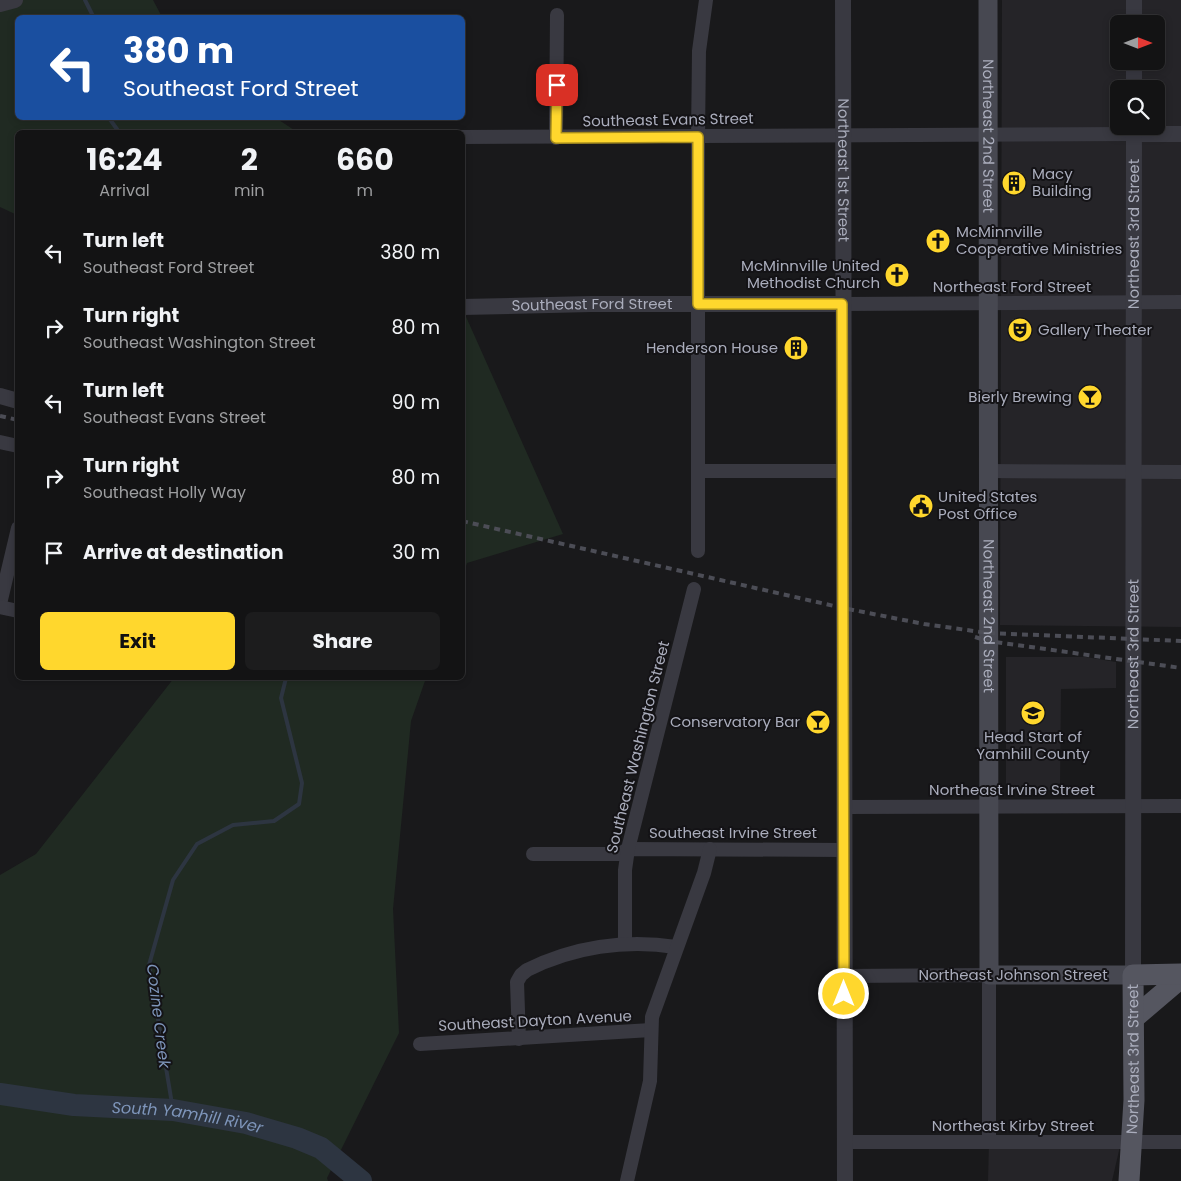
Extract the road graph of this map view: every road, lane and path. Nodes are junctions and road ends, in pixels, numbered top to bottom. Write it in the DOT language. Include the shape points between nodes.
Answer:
graph roads {
  1 [pos="15,0"];
  2 [pos="706,0"];
  3 [pos="843,0"];
  4 [pos="988,0"];
  5 [pos="1134,0"];
  6 [pos="0,4"];
  7 [pos="557,15"];
  8 [pos="1134,15"];
  9 [pos="1110,131"];
  10 [pos="1165,133"];
  11 [pos="844,134"];
  12 [pos="987,134"];
  13 [pos="1181,134"];
  14 [pos="1134,135"];
  15 [pos="465,137"];
  16 [pos="698,137"];
  17 [pos="556,138"];
  18 [pos="1134,302"];
  19 [pos="1181,302"];
  20 [pos="698,304"];
  21 [pos="842,304"];
  22 [pos="989,304"];
  23 [pos="465,307"];
  24 [pos="0,396"];
  25 [pos="15,400"];
  26 [pos="0,442"];
  27 [pos="15,445"];
  28 [pos="843,470"];
  29 [pos="988,470"];
  30 [pos="698,471"];
  31 [pos="1134,472"];
  32 [pos="1181,472"];
  33 [pos="15,541"];
  34 [pos="698,552"];
  35 [pos="694,589"];
  36 [pos="0,606"];
  37 [pos="15,610"];
  38 [pos="1133,806"];
  39 [pos="1181,806"];
  40 [pos="844,807"];
  41 [pos="988,807"];
  42 [pos="628,849"];
  43 [pos="710,849"];
  44 [pos="844,850"];
  45 [pos="533,854"];
  46 [pos="625,944"];
  47 [pos="676,947"];
  48 [pos="1181,974"];
  49 [pos="988,975"];
  50 [pos="1133,975"];
  51 [pos="844,976"];
  52 [pos="1181,978"];
  53 [pos="1134,1018"];
  54 [pos="651,1030"];
  55 [pos="519,1038"];
  56 [pos="420,1044"];
  57 [pos="845,1142"];
  58 [pos="988,1142"];
  59 [pos="1133,1142"];
  60 [pos="1181,1142"];
  61 [pos="627,1181"];
  62 [pos="845,1181"];
  63 [pos="1129,1181"];
  1 -- 6 [label="street"];
  2 -- 16 [label="street" via="699,51"];
  3 -- 11 [label="street, Northeast 1st Street"];
  4 -- 12 [label="main road, Northeast 2nd Street"];
  5 -- 8 [label="street"];
  7 -- 17 [label="street"];
  9 -- 12 [label="street, Southeast Evans Street"];
  10 -- 13 [label="street"];
  11 -- 12 [label="street, Southeast Evans Street"];
  11 -- 16 [label="street, Southeast Evans Street"];
  11 -- 21 [label="street, Northeast 1st Street"];
  12 -- 22 [label="main road, Northeast 2nd Street"];
  14 -- 18 [label="street, Northeast 3rd Street"];
  15 -- 17 [label="street, Southeast Evans Street"];
  16 -- 17 [label="street, Southeast Evans Street"];
  16 -- 20 [label="street"];
  18 -- 19 [label="street, Northeast Ford Street"];
  18 -- 22 [label="street, Northeast Ford Street"];
  18 -- 31 [label="street, Northeast 3rd Street"];
  20 -- 21 [label="street, Southeast Ford Street"];
  20 -- 23 [label="street, Southeast Ford Street"];
  20 -- 30 [label="street"];
  21 -- 22 [label="street, Northeast Ford Street"];
  21 -- 28 [label="street, Northeast 1st Street"];
  22 -- 29 [label="main road, Northeast 2nd Street"];
  24 -- 25 [label="street"];
  26 -- 27 [label="street"];
  28 -- 30 [label="street"];
  28 -- 40 [label="street, Northeast 1st Street"];
  29 -- 31 [label="street"];
  29 -- 41 [label="main road, Northeast 2nd Street"];
  30 -- 34 [label="street"];
  31 -- 32 [label="street"];
  31 -- 38 [label="street, Northeast 3rd Street"];
  33 -- 36 [label="street"];
  35 -- 42 [label="street, Southeast Washington Street"];
  36 -- 37 [label="street"];
  38 -- 39 [label="street, Northeast Irvine Street"];
  38 -- 41 [label="street, Northeast Irvine Street"];
  38 -- 50 [label="street, Northeast 3rd Street"];
  40 -- 41 [label="street, Northeast Irvine Street"];
  40 -- 44 [label="street, Northeast 1st Street"];
  41 -- 49 [label="main road, Northeast 2nd Street"];
  42 -- 43 [label="street, Southeast Irvine Street"];
  42 -- 45 [label="street, Southeast Irvine Street" via="620,854"];
  42 -- 46 [label="street, Southeast Washington Street"];
  43 -- 44 [label="street, Southeast Irvine Street"];
  43 -- 47 [label="street"];
  44 -- 51 [label="street, Northeast 1st Street"];
  46 -- 47 [label="street"];
  46 -- 55 [label="street" via="575,953 536,966 521,975 517,982"];
  47 -- 54 [label="street" via="656,1003"];
  48 -- 50 [label="main road, Northeast Johnson Street"];
  49 -- 50 [label="main road, Northeast Johnson Street"];
  49 -- 51 [label="street, Northeast Johnson Street"];
  49 -- 58 [label="street, Northeast 2nd Street"];
  50 -- 53 [label="main road, Northeast 3rd Street"];
  51 -- 57 [label="street, Northeast 1st Street"];
  52 -- 53 [label="main road"];
  53 -- 59 [label="main road, Northeast 3rd Street"];
  54 -- 55 [label="street, Southeast Dayton Avenue"];
  54 -- 61 [label="street" via="650,1081"];
  55 -- 56 [label="street, Southeast Dayton Avenue"];
  57 -- 58 [label="street, Northeast Kirby Street"];
  57 -- 62 [label="street, Northeast 1st Street"];
  58 -- 59 [label="street, Northeast Kirby Street"];
  59 -- 60 [label="street, Northeast Kirby Street"];
  59 -- 63 [label="main road, Northeast 3rd Street"];
}
